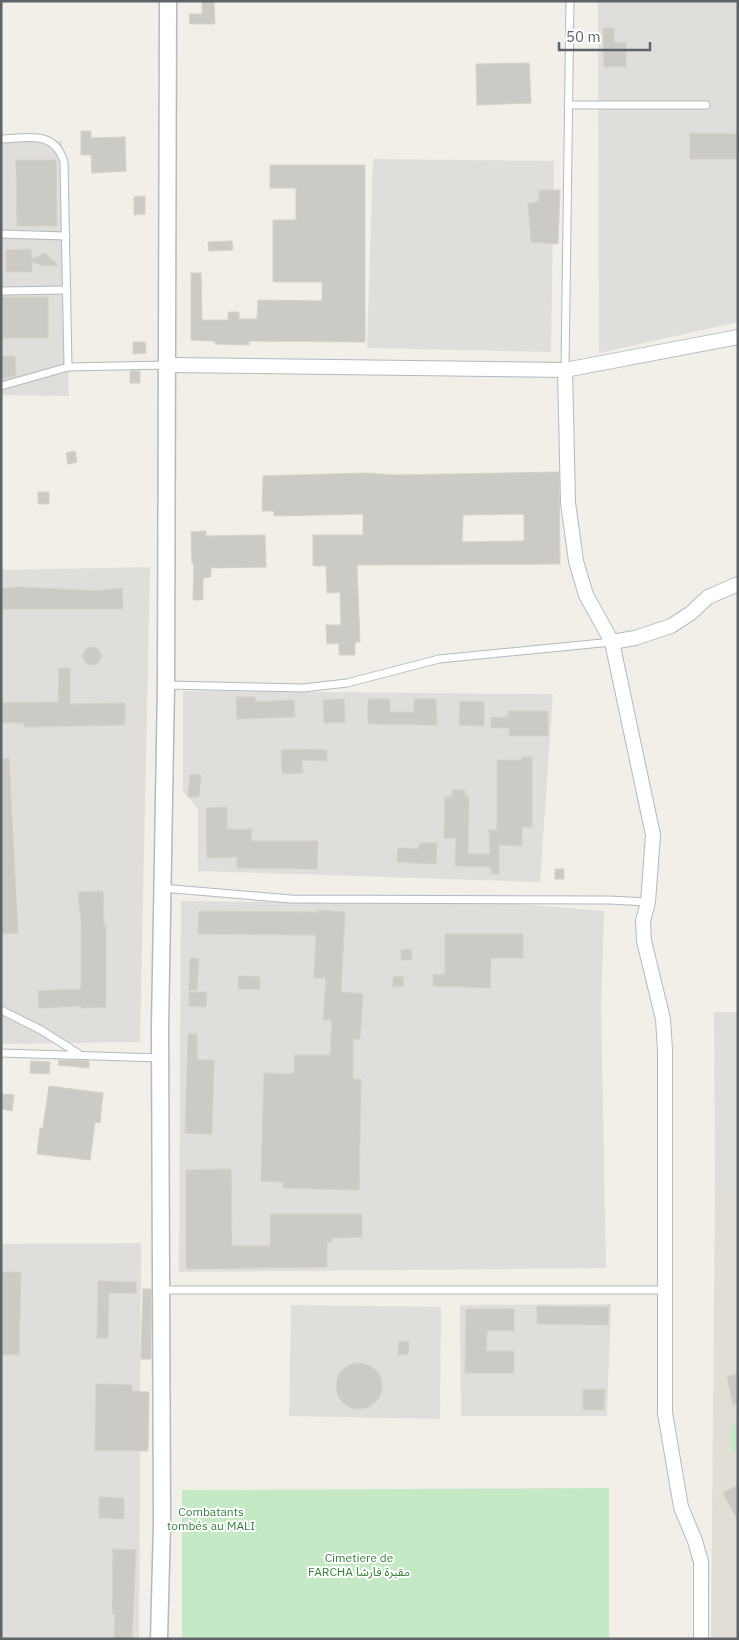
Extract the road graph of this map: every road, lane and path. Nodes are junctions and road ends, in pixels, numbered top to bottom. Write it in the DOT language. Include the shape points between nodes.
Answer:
graph roads {
  1 [pos="168,1"];
  2 [pos="570,1"];
  3 [pos="568,105"];
  4 [pos="706,105"];
  5 [pos="1,139"];
  6 [pos="1,234"];
  7 [pos="66,236"];
  8 [pos="66,290"];
  9 [pos="1,291"];
  10 [pos="738,337"];
  11 [pos="169,365"];
  12 [pos="68,367"];
  13 [pos="565,370"];
  14 [pos="1,386"];
  15 [pos="738,584"];
  16 [pos="612,642"];
  17 [pos="166,685"];
  18 [pos="161,888"];
  19 [pos="648,902"];
  20 [pos="1,1010"];
  21 [pos="1,1053"];
  22 [pos="80,1054"];
  23 [pos="161,1058"];
  24 [pos="161,1290"];
  25 [pos="665,1290"];
  26 [pos="159,1639"];
  27 [pos="702,1639"];
  1 -- 11 [label="street"];
  2 -- 3 [label="lane"];
  3 -- 4 [label="lane"];
  3 -- 13 [label="lane"];
  5 -- 7 [label="lane" via="44,139 60,150 64,162"];
  6 -- 7 [label="lane"];
  7 -- 8 [label="lane"];
  8 -- 9 [label="lane"];
  8 -- 12 [label="lane"];
  10 -- 13 [label="street"];
  11 -- 12 [label="lane"];
  11 -- 13 [label="street"];
  11 -- 17 [label="street"];
  12 -- 14 [label="lane"];
  13 -- 16 [label="street" via="568,504 576,560 586,595"];
  15 -- 16 [label="street" via="708,597 671,626"];
  16 -- 17 [label="lane" via="439,658 347,683 303,688"];
  16 -- 19 [label="street" via="653,836"];
  17 -- 18 [label="street"];
  18 -- 19 [label="lane" via="290,899"];
  18 -- 23 [label="street"];
  19 -- 25 [label="street" via="643,921 644,941 663,1019 666,1050"];
  20 -- 22 [label="lane"];
  21 -- 22 [label="lane"];
  22 -- 23 [label="lane"];
  23 -- 24 [label="street"];
  24 -- 25 [label="lane"];
  24 -- 26 [label="street"];
  25 -- 27 [label="street" via="665,1413 681,1507 701,1562"];
}
